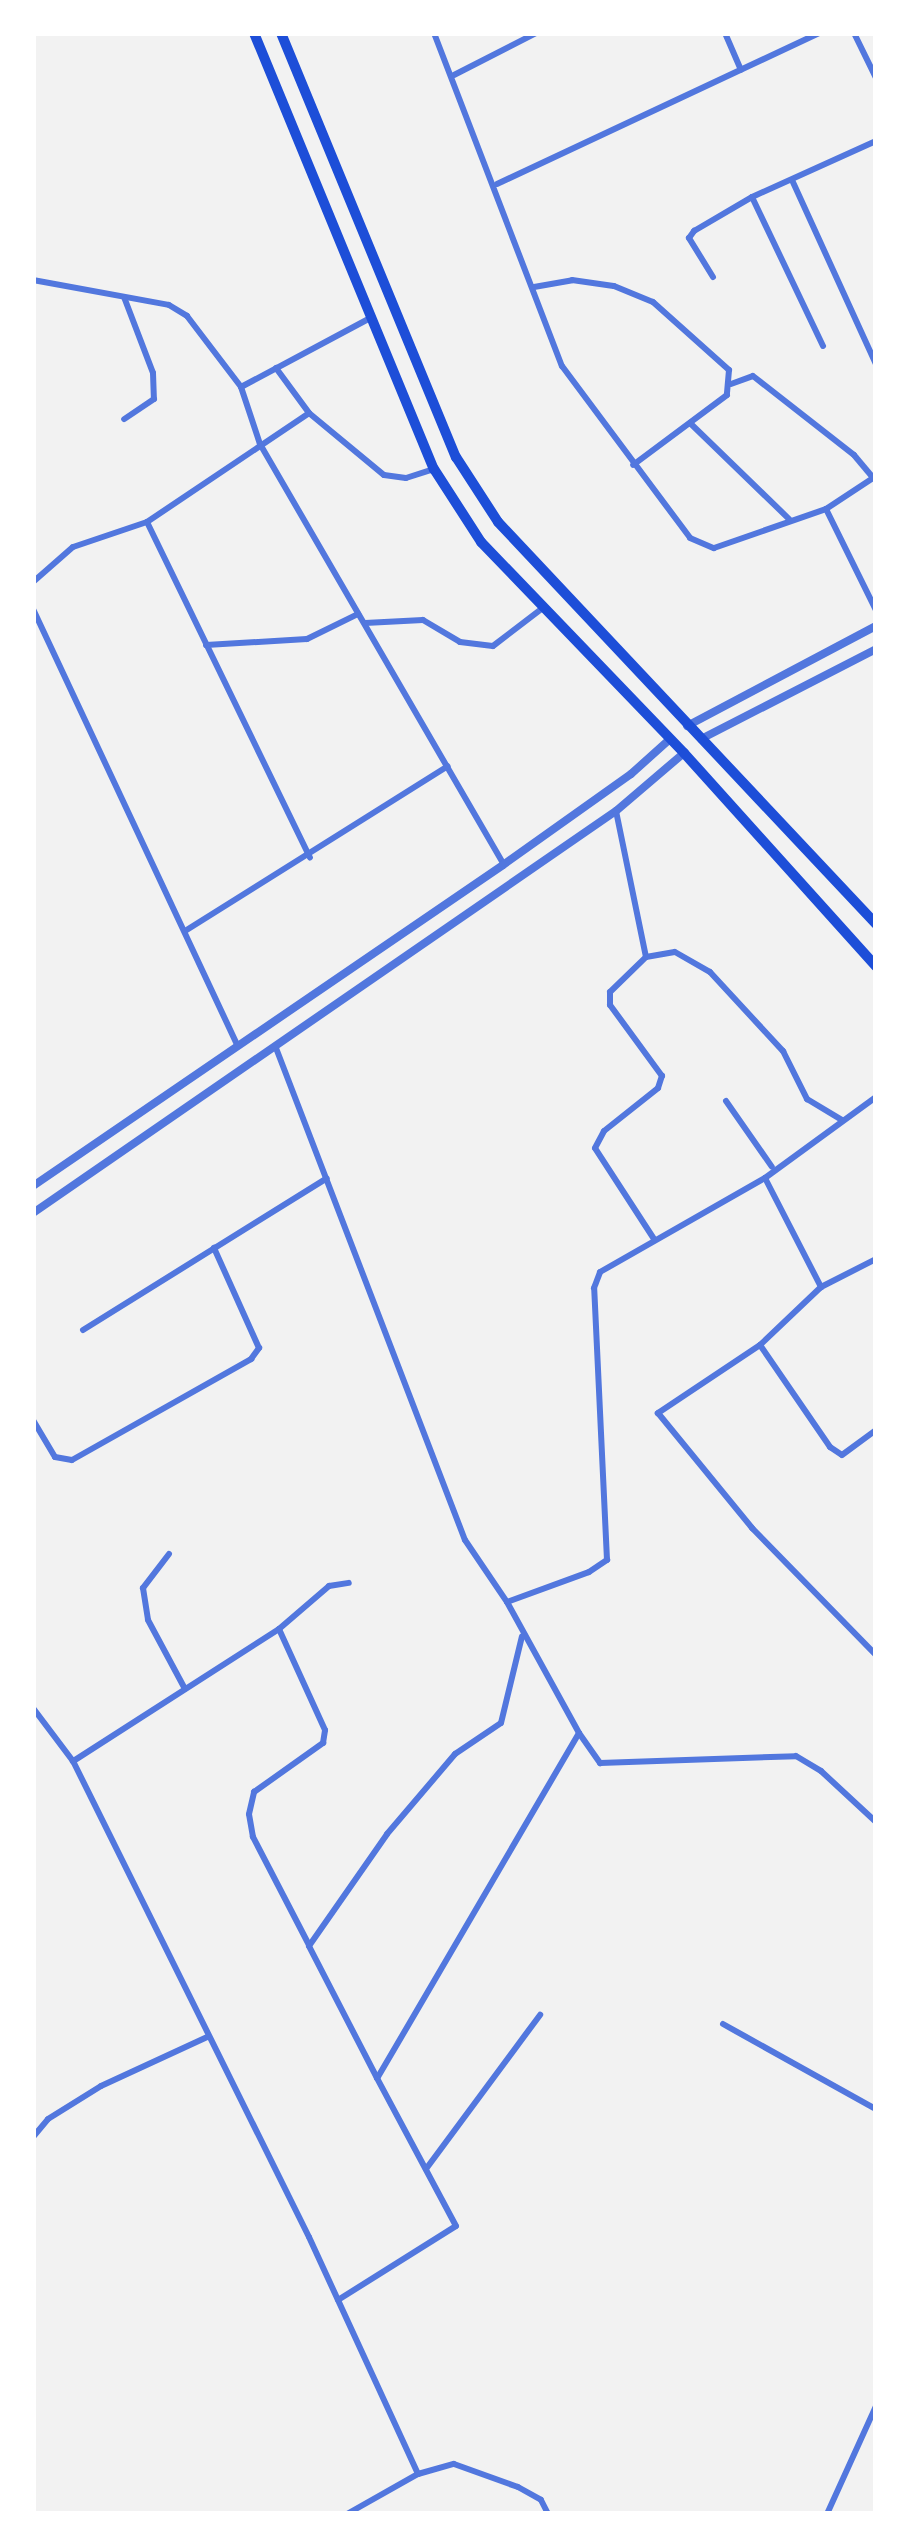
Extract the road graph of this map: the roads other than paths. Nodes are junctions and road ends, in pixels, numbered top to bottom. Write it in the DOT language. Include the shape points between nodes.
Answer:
graph roads {
  1 [pos="254,33"];
  2 [pos="281,33"];
  3 [pos="434,33"];
  4 [pos="536,33"];
  5 [pos="724,33"];
  6 [pos="820,33"];
  7 [pos="854,33"];
  8 [pos="741,70"];
  9 [pos="452,76"];
  10 [pos="876,78"];
  11 [pos="876,141"];
  12 [pos="792,180"];
  13 [pos="496,184"];
  14 [pos="752,197"];
  15 [pos="713,277"];
  16 [pos="33,280"];
  17 [pos="533,287"];
  18 [pos="124,297"];
  19 [pos="372,317"];
  20 [pos="824,346"];
  21 [pos="876,364"];
  22 [pos="276,368"];
  23 [pos="730,384"];
  24 [pos="241,387"];
  25 [pos="309,413"];
  26 [pos="124,419"];
  27 [pos="690,423"];
  28 [pos="260,445"];
  29 [pos="633,465"];
  30 [pos="434,469"];
  31 [pos="875,477"];
  32 [pos="826,509"];
  33 [pos="789,519"];
  34 [pos="147,522"];
  35 [pos="33,582"];
  36 [pos="544,607"];
  37 [pos="33,609"];
  38 [pos="876,610"];
  39 [pos="359,614"];
  40 [pos="365,623"];
  41 [pos="876,626"];
  42 [pos="206,645"];
  43 [pos="876,649"];
  44 [pos="687,726"];
  45 [pos="670,739"];
  46 [pos="700,740"];
  47 [pos="684,753"];
  48 [pos="448,766"];
  49 [pos="616,811"];
  50 [pos="310,857"];
  51 [pos="503,865"];
  52 [pos="876,925"];
  53 [pos="185,931"];
  54 [pos="646,957"];
  55 [pos="876,966"];
  56 [pos="276,1048"];
  57 [pos="239,1049"];
  58 [pos="876,1097"];
  59 [pos="726,1101"];
  60 [pos="842,1120"];
  61 [pos="772,1168"];
  62 [pos="327,1178"];
  63 [pos="765,1178"];
  64 [pos="33,1186"];
  65 [pos="33,1213"];
  66 [pos="654,1239"];
  67 [pos="214,1248"];
  68 [pos="876,1259"];
  69 [pos="821,1287"];
  70 [pos="83,1330"];
  71 [pos="760,1345"];
  72 [pos="33,1420"];
  73 [pos="876,1430"];
  74 [pos="169,1554"];
  75 [pos="349,1583"];
  76 [pos="506,1602"];
  77 [pos="279,1629"];
  78 [pos="522,1636"];
  79 [pos="876,1655"];
  80 [pos="185,1689"];
  81 [pos="33,1708"];
  82 [pos="579,1733"];
  83 [pos="73,1761"];
  84 [pos="876,1822"];
  85 [pos="309,1946"];
  86 [pos="540,2015"];
  87 [pos="723,2024"];
  88 [pos="207,2038"];
  89 [pos="377,2078"];
  90 [pos="876,2109"];
  91 [pos="33,2137"];
  92 [pos="426,2170"];
  93 [pos="338,2300"];
  94 [pos="876,2406"];
  95 [pos="418,2474"];
  96 [pos="347,2514"];
  97 [pos="548,2514"];
  98 [pos="827,2514"];
  1 -- 19 [label="main road"];
  2 -- 44 [label="main road" via="456,457 498,522"];
  3 -- 9 [label="street"];
  4 -- 9 [label="street"];
  5 -- 8 [label="street"];
  6 -- 8 [label="street"];
  7 -- 10 [label="street"];
  8 -- 13 [label="street"];
  9 -- 13 [label="street"];
  11 -- 12 [label="street"];
  12 -- 14 [label="street"];
  12 -- 21 [label="street"];
  13 -- 17 [label="street"];
  14 -- 15 [label="street" via="689,238"];
  14 -- 20 [label="street"];
  16 -- 18 [label="street"];
  17 -- 23 [label="street" via="572,280 653,302 729,370"];
  17 -- 29 [label="street" via="562,366"];
  18 -- 24 [label="street" via="181,310"];
  18 -- 26 [label="street" via="153,373 154,399"];
  19 -- 22 [label="street"];
  19 -- 30 [label="main road"];
  22 -- 24 [label="street"];
  22 -- 25 [label="street"];
  23 -- 27 [label="street" via="728,395"];
  23 -- 31 [label="street" via="753,376"];
  24 -- 28 [label="street"];
  25 -- 28 [label="street"];
  25 -- 30 [label="street" via="384,475"];
  27 -- 29 [label="street"];
  27 -- 33 [label="street"];
  28 -- 34 [label="street"];
  28 -- 39 [label="street"];
  29 -- 33 [label="street" via="690,538 713,548"];
  30 -- 36 [label="main road" via="481,542"];
  31 -- 32 [label="street"];
  32 -- 33 [label="street"];
  32 -- 38 [label="street"];
  34 -- 35 [label="street" via="73,548"];
  34 -- 42 [label="street"];
  36 -- 40 [label="street" via="493,646 460,642 423,620"];
  36 -- 45 [label="main road"];
  37 -- 53 [label="street"];
  39 -- 40 [label="street"];
  39 -- 42 [label="street" via="307,639"];
  40 -- 48 [label="street"];
  41 -- 44 [label="street"];
  42 -- 50 [label="street"];
  43 -- 46 [label="street"];
  44 -- 45 [label="main road"];
  44 -- 46 [label="main road"];
  45 -- 47 [label="main road"];
  45 -- 51 [label="street"];
  46 -- 47 [label="main road"];
  46 -- 52 [label="main road"];
  47 -- 49 [label="street"];
  47 -- 55 [label="main road"];
  48 -- 50 [label="street"];
  48 -- 51 [label="street"];
  49 -- 54 [label="street"];
  49 -- 56 [label="street"];
  50 -- 53 [label="street"];
  51 -- 57 [label="street"];
  53 -- 57 [label="street"];
  54 -- 60 [label="street" via="675,952 710,972 783,1051 807,1100"];
  54 -- 66 [label="street" via="610,992 610,1005 662,1076 595,1148"];
  56 -- 62 [label="street"];
  56 -- 65 [label="street"];
  57 -- 64 [label="street"];
  58 -- 60 [label="street"];
  59 -- 61 [label="street"];
  60 -- 61 [label="street"];
  61 -- 63 [label="street"];
  62 -- 67 [label="street"];
  62 -- 76 [label="street" via="465,1540"];
  63 -- 66 [label="street"];
  63 -- 69 [label="street"];
  66 -- 76 [label="street" via="600,1272 594,1288 607,1560"];
  67 -- 70 [label="street"];
  67 -- 72 [label="street" via="259,1348 250,1359 72,1460 55,1457"];
  68 -- 69 [label="street"];
  69 -- 71 [label="street"];
  71 -- 73 [label="street" via="830,1447 842,1455"];
  71 -- 79 [label="street" via="658,1413 752,1528"];
  74 -- 80 [label="street" via="143,1588 148,1620"];
  75 -- 77 [label="street" via="329,1586"];
  76 -- 78 [label="street"];
  77 -- 80 [label="street"];
  77 -- 85 [label="street" via="325,1730 323,1743 254,1792 249,1814"];
  78 -- 82 [label="street"];
  78 -- 85 [label="street" via="502,1723 455,1754"];
  80 -- 83 [label="street"];
  81 -- 83 [label="street"];
  82 -- 84 [label="street" via="600,1763 796,1756"];
  82 -- 89 [label="street"];
  83 -- 88 [label="street"];
  85 -- 89 [label="street"];
  86 -- 92 [label="street"];
  87 -- 90 [label="street"];
  88 -- 91 [label="street" via="101,2086"];
  88 -- 93 [label="street"];
  89 -- 92 [label="street"];
  92 -- 93 [label="street" via="456,2226"];
  93 -- 95 [label="street"];
  94 -- 98 [label="street"];
  95 -- 96 [label="street"];
  95 -- 97 [label="street" via="470,2468 541,2500"];
}
